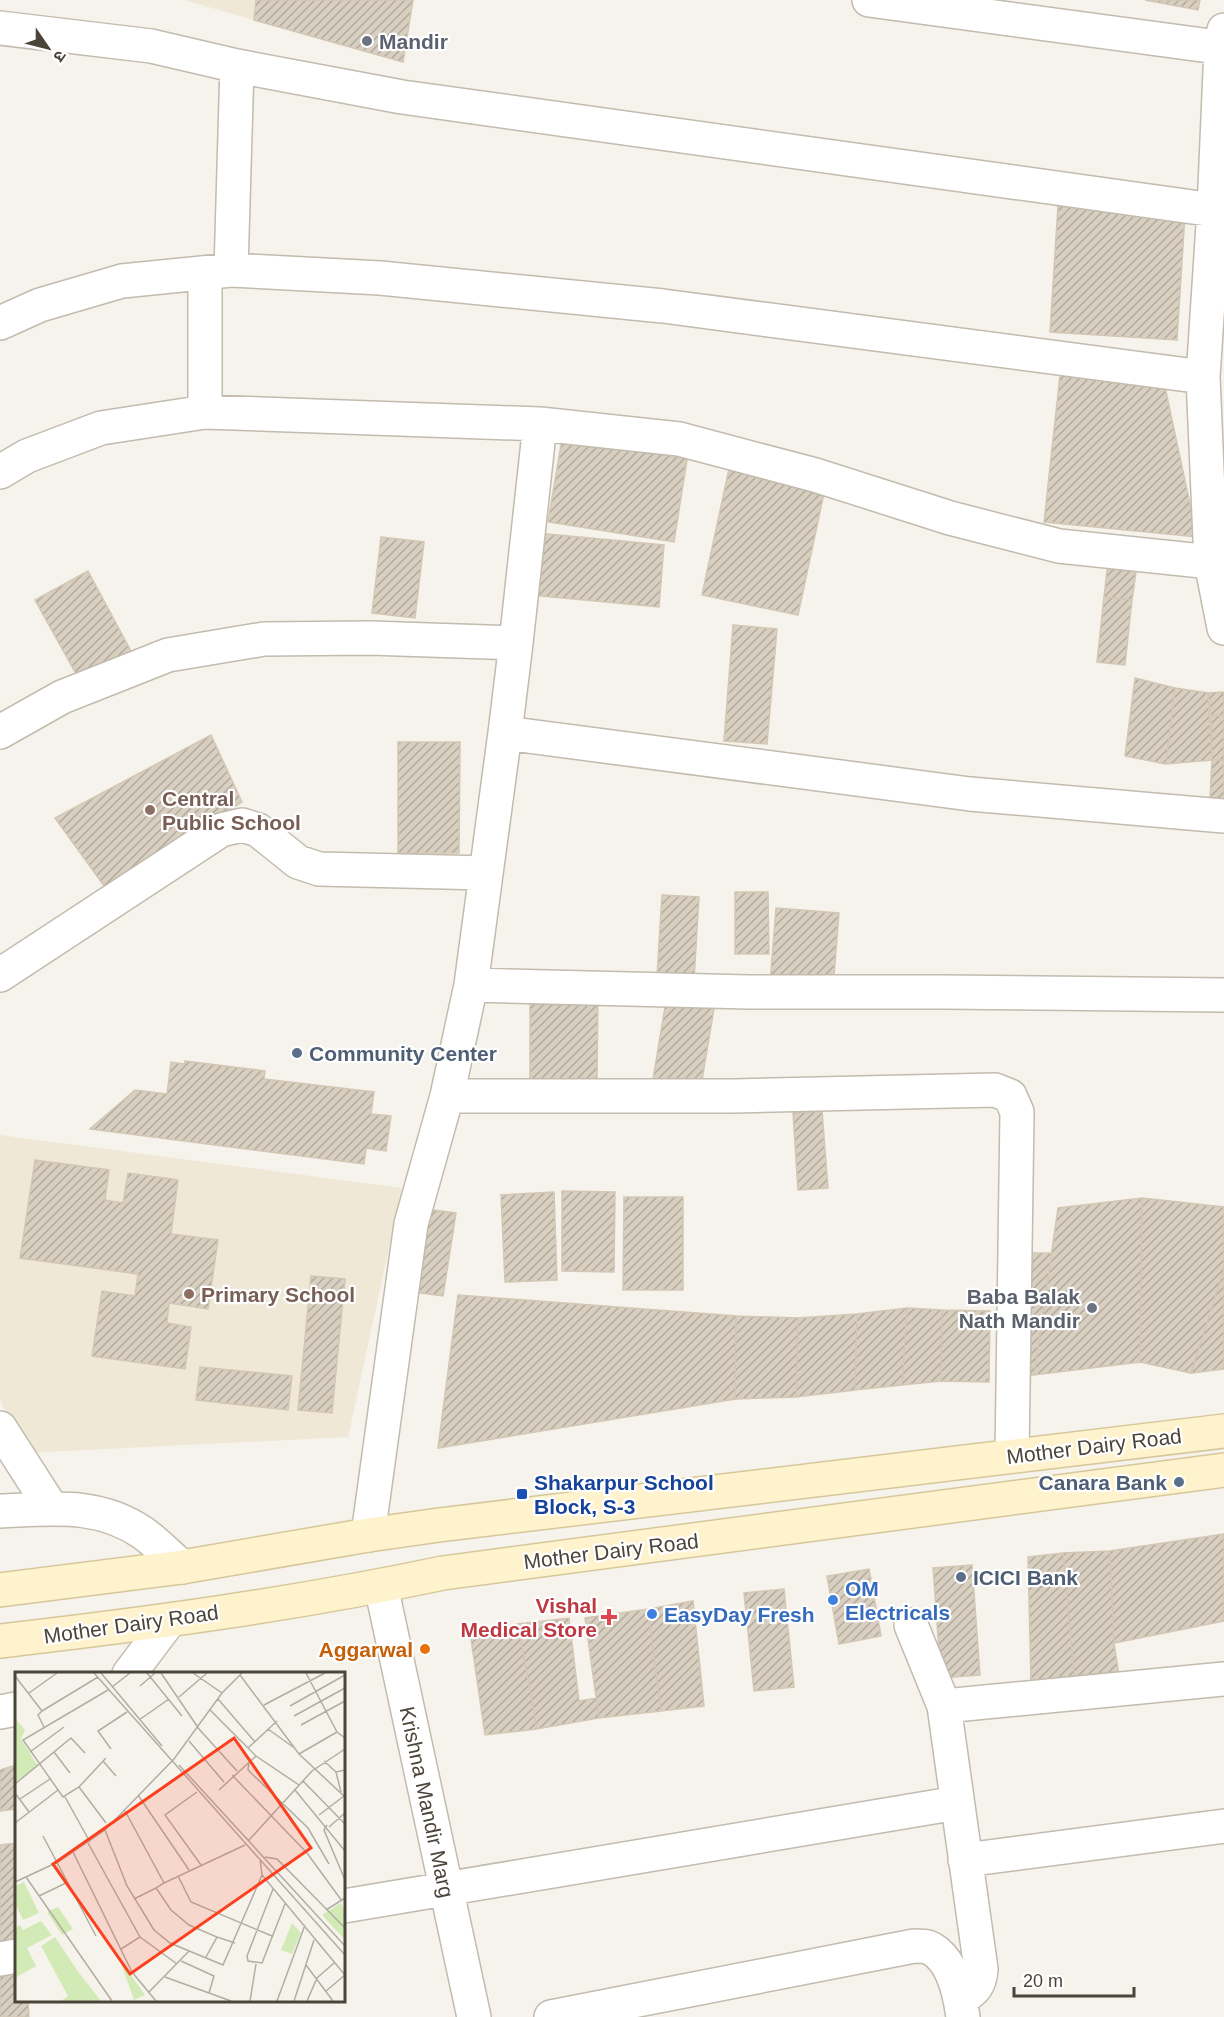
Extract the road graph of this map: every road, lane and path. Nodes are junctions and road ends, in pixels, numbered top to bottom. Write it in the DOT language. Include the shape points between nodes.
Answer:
graph roads {
  1 [pos="869,0"];
  2 [pos="1016,10"];
  3 [pos="0,28"];
  4 [pos="1223,42"];
  5 [pos="237,66"];
  6 [pos="1214,210"];
  7 [pos="218,272"];
  8 [pos="0,323"];
  9 [pos="1210,387"];
  10 [pos="205,412"];
  11 [pos="540,424"];
  12 [pos="0,472"];
  13 [pos="1211,561"];
  14 [pos="1224,628"];
  15 [pos="516,643"];
  16 [pos="0,732"];
  17 [pos="505,733"];
  18 [pos="1224,816"];
  19 [pos="486,873"];
  20 [pos="0,975"];
  21 [pos="471,985"];
  22 [pos="1224,995"];
  23 [pos="447,1096"];
  24 [pos="0,1428"];
  25 [pos="1224,1431"];
  26 [pos="1012,1456"];
  27 [pos="1224,1470"];
  28 [pos="52,1509"];
  29 [pos="0,1511"];
  30 [pos="368,1535"];
  31 [pos="182,1567"];
  32 [pos="381,1586"];
  33 [pos="0,1590"];
  34 [pos="169,1621"];
  35 [pos="911,1625"];
  36 [pos="0,1641"];
  37 [pos="131,1672"];
  38 [pos="1224,1679"];
  39 [pos="944,1706"];
  40 [pos="15,1709"];
  41 [pos="0,1712"];
  42 [pos="957,1803"];
  43 [pos="1224,1826"];
  44 [pos="965,1860"];
  45 [pos="445,1890"];
  46 [pos="345,1906"];
  47 [pos="15,1956"];
  48 [pos="0,1959"];
  49 [pos="962,2008"];
  50 [pos="474,2017"];
  51 [pos="551,2017"];
  1 -- 2 [label="street"];
  2 -- 4 [label="street"];
  3 -- 5 [label="street" via="151,46"];
  4 -- 6 [label="street"];
  5 -- 6 [label="street" via="402,97"];
  5 -- 7 [label="street"];
  6 -- 9 [label="street"];
  7 -- 8 [label="street" via="122,281 40,305"];
  7 -- 9 [label="street" via="380,278 663,306"];
  7 -- 10 [label="street"];
  9 -- 13 [label="street"];
  10 -- 11 [label="street"];
  10 -- 12 [label="street" via="101,428 27,456"];
  11 -- 13 [label="street" via="679,439 1059,546"];
  11 -- 15 [label="street"];
  13 -- 14 [label="street"];
  15 -- 16 [label="street" via="264,639 168,655 62,698"];
  15 -- 17 [label="street"];
  17 -- 18 [label="street" via="970,794"];
  17 -- 19 [label="street"];
  19 -- 20 [label="street" via="320,869 298,862 258,830 242,825 221,830"];
  19 -- 21 [label="street"];
  21 -- 22 [label="street" via="749,992"];
  21 -- 23 [label="street"];
  23 -- 26 [label="street" via="734,1096 995,1090 1010,1096 1017,1112"];
  23 -- 30 [label="street" via="411,1224"];
  24 -- 28 [label="street"];
  25 -- 26 [label="main road, Mother Dairy Road"];
  26 -- 30 [label="main road, Mother Dairy Road"];
  27 -- 32 [label="main road, Mother Dairy Road" via="443,1573"];
  28 -- 29 [label="street"];
  28 -- 31 [label="street" via="92,1510 120,1520 144,1534"];
  30 -- 31 [label="main road, Mother Dairy Road"];
  31 -- 33 [label="main road, Mother Dairy Road"];
  32 -- 34 [label="main road, Mother Dairy Road"];
  32 -- 45 [label="street, Krishna Mandir Marg"];
  34 -- 36 [label="main road, Mother Dairy Road"];
  34 -- 37 [label="street"];
  35 -- 39 [label="street"];
  38 -- 39 [label="street"];
  39 -- 42 [label="street"];
  40 -- 41 [label="street"];
  42 -- 44 [label="street"];
  42 -- 45 [label="street"];
  43 -- 44 [label="street"];
  44 -- 49 [label="street" via="981,1969 980,1981"];
  45 -- 46 [label="street"];
  45 -- 50 [label="street, Krishna Mandir Marg"];
  47 -- 48 [label="street"];
  49 -- 51 [label="street" via="946,1961 931,1948 914,1946"];
}
